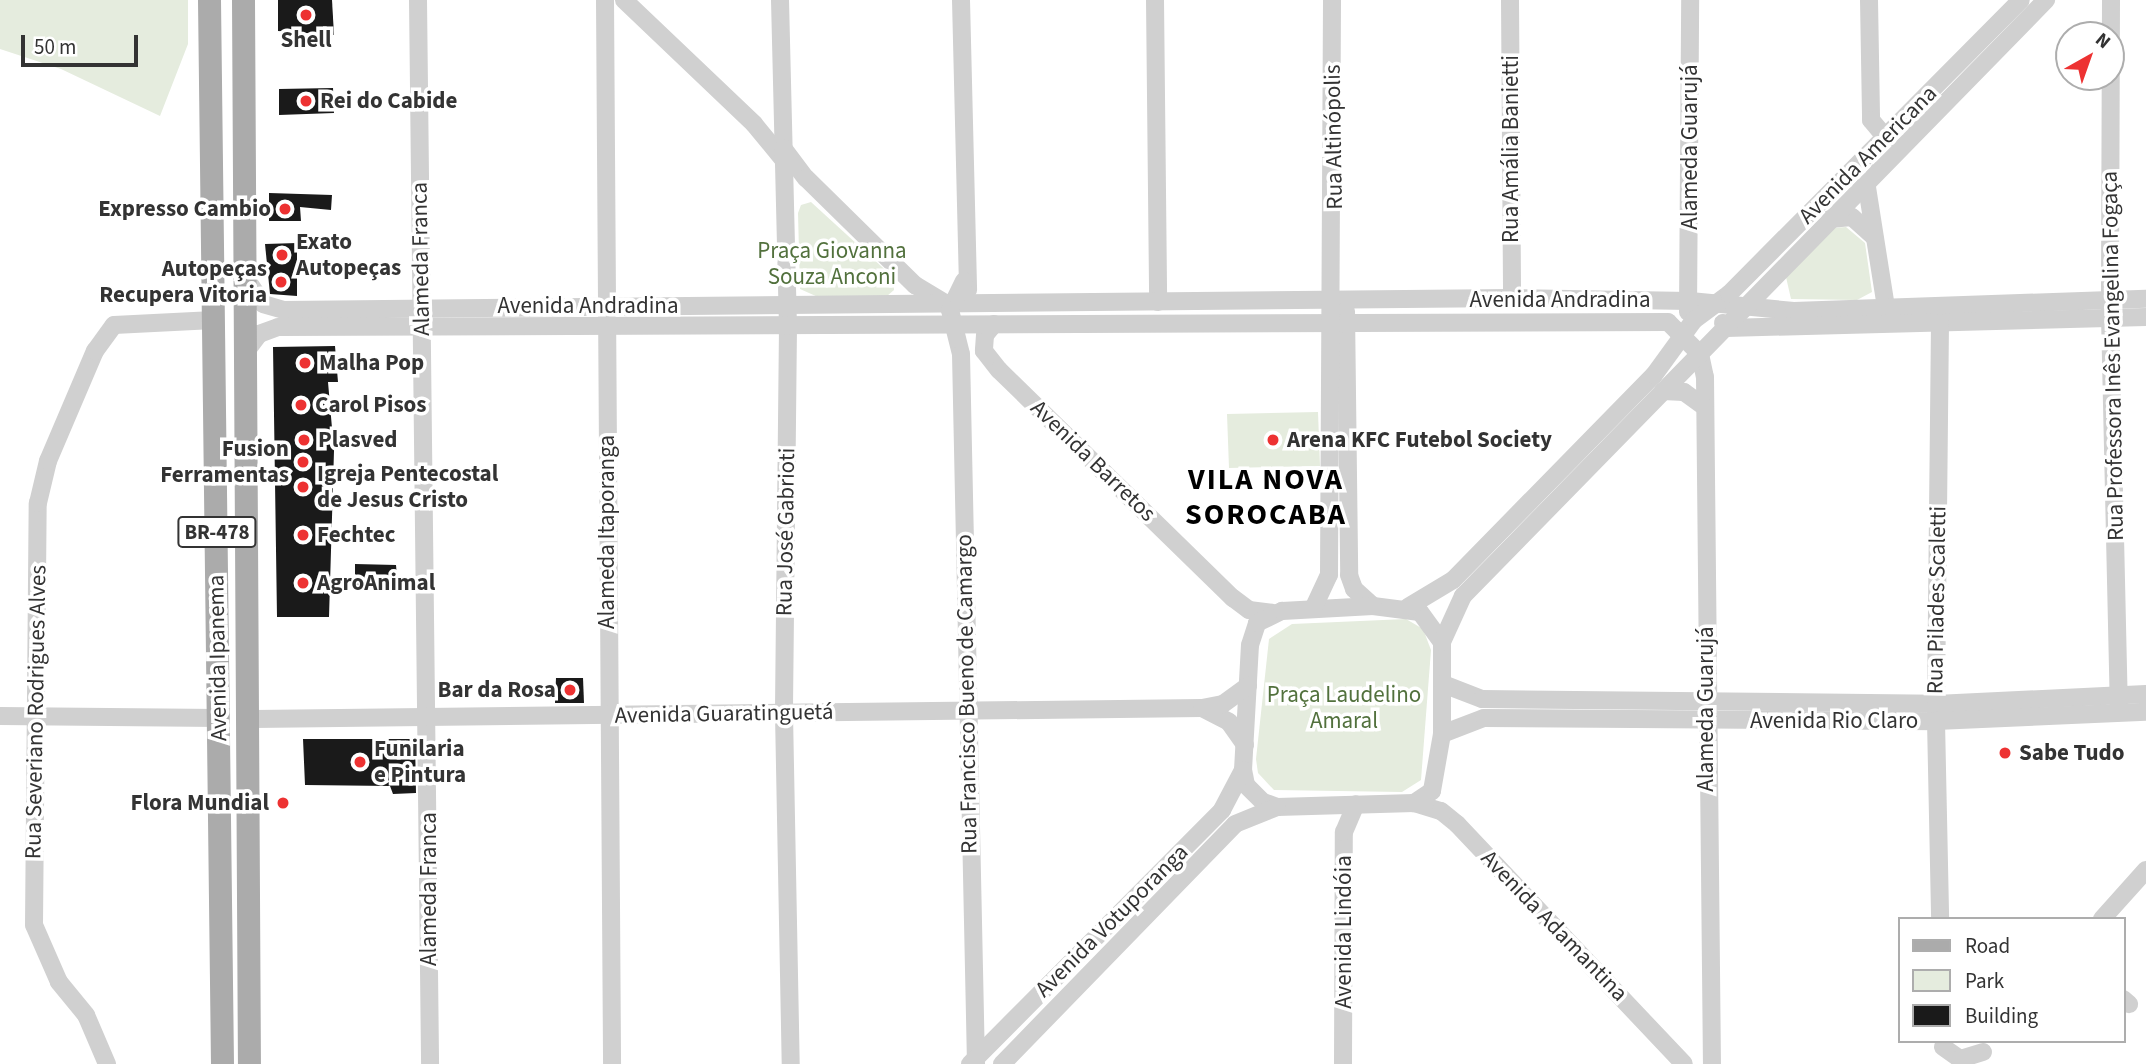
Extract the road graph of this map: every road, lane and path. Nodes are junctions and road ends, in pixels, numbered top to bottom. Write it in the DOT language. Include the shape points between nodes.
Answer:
graph roads {
  1 [pos="209,0"];
  2 [pos="243,0"];
  3 [pos="418,0"];
  4 [pos="604,0"];
  5 [pos="780,0"];
  6 [pos="961,0"];
  7 [pos="1155,0"];
  8 [pos="1332,0"];
  9 [pos="1510,0"];
  10 [pos="1690,0"];
  11 [pos="1870,0"];
  12 [pos="2021,0"];
  13 [pos="2046,0"];
  14 [pos="2111,0"];
  15 [pos="629,5"];
  16 [pos="605,21"];
  17 [pos="1886,138"];
  18 [pos="782,152"];
  19 [pos="1866,181"];
  20 [pos="817,190"];
  21 [pos="785,201"];
  22 [pos="1830,219"];
  23 [pos="1876,240"];
  24 [pos="243,273"];
  25 [pos="1773,279"];
  26 [pos="964,281"];
  27 [pos="1512,298"];
  28 [pos="2146,299"];
  29 [pos="1337,301"];
  30 [pos="1690,301"];
  31 [pos="1158,302"];
  32 [pos="974,303"];
  33 [pos="949,304"];
  34 [pos="605,305"];
  35 [pos="1712,305"];
  36 [pos="787,306"];
  37 [pos="422,307"];
  38 [pos="1886,307"];
  39 [pos="2110,308"];
  40 [pos="1744,309"];
  41 [pos="1794,311"];
  42 [pos="2146,317"];
  43 [pos="214,320"];
  44 [pos="1337,321"];
  45 [pos="986,323"];
  46 [pos="1940,323"];
  47 [pos="953,324"];
  48 [pos="788,326"];
  49 [pos="606,328"];
  50 [pos="1726,328"];
  51 [pos="422,329"];
  52 [pos="1683,336"];
  53 [pos="244,354"];
  54 [pos="1700,354"];
  55 [pos="999,370"];
  56 [pos="961,374"];
  57 [pos="1662,391"];
  58 [pos="1705,407"];
  59 [pos="1373,606"];
  60 [pos="1408,607"];
  61 [pos="1313,609"];
  62 [pos="1272,614"];
  63 [pos="1442,642"];
  64 [pos="1443,684"];
  65 [pos="1248,686"];
  66 [pos="2146,694"];
  67 [pos="1706,702"];
  68 [pos="2119,704"];
  69 [pos="1202,708"];
  70 [pos="967,709"];
  71 [pos="2146,712"];
  72 [pos="1936,713"];
  73 [pos="784,714"];
  74 [pos="0,716"];
  75 [pos="428,716"];
  76 [pos="609,716"];
  77 [pos="35,717"];
  78 [pos="219,718"];
  79 [pos="246,719"];
  80 [pos="1706,721"];
  81 [pos="1442,734"];
  82 [pos="1245,745"];
  83 [pos="1243,770"];
  84 [pos="1414,803"];
  85 [pos="1356,804"];
  86 [pos="1277,807"];
  87 [pos="2146,870"];
  88 [pos="1941,917"];
  89 [pos="2104,917"];
  90 [pos="973,1022"];
  91 [pos="1005,1030"];
  92 [pos="1943,1051"];
  93 [pos="1982,1052"];
  94 [pos="973,1063"];
  95 [pos="107,1064"];
  96 [pos="222,1064"];
  97 [pos="249,1064"];
  98 [pos="430,1064"];
  99 [pos="612,1064"];
  100 [pos="791,1064"];
  101 [pos="1002,1064"];
  102 [pos="1343,1064"];
  103 [pos="1684,1064"];
  104 [pos="1712,1064"];
  1 -- 43 [label="main road, Avenida Ipanema / BR-478"];
  2 -- 24 [label="main road, Avenida Ipanema / BR-478"];
  3 -- 37 [label="street, Alameda Franca"];
  4 -- 16 [label="street, Alameda Itaporanga"];
  5 -- 18 [label="street, Rua José Gabrioti"];
  6 -- 26 [label="street"];
  7 -- 31 [label="street"];
  8 -- 29 [label="street, Rua Altinópolis"];
  9 -- 27 [label="street, Rua Amália Banietti"];
  10 -- 30 [label="street, Alameda Guarujá"];
  11 -- 17 [label="street" via="1871,120"];
  12 -- 17 [label="street, Avenida Americana"];
  13 -- 19 [label="street, Avenida Americana"];
  14 -- 39 [label="street, Rua Professora Inês Evangelina Fogaça"];
  15 -- 16 [label="street" via="618,8"];
  15 -- 18 [label="street"];
  16 -- 34 [label="street, Alameda Itaporanga"];
  17 -- 35 [label="street, Avenida Americana"];
  18 -- 20 [label="street"];
  18 -- 21 [label="street, Rua José Gabrioti"];
  19 -- 22 [label="street, Avenida Americana"];
  19 -- 23 [label="street"];
  20 -- 21 [label="street" via="797,191"];
  20 -- 33 [label="street" via="915,285"];
  21 -- 36 [label="street, Rua José Gabrioti"];
  22 -- 23 [label="street" via="1852,217"];
  22 -- 25 [label="street, Avenida Americana"];
  23 -- 38 [label="street"];
  24 -- 37 [label="street, Avenida Andradina" via="263,304 284,310"];
  24 -- 53 [label="main road, Avenida Ipanema / BR-478"];
  25 -- 40 [label="street, Avenida Americana"];
  25 -- 41 [label="street" via="1782,304"];
  26 -- 32 [label="street"];
  26 -- 33 [label="street"];
  27 -- 29 [label="street, Avenida Andradina"];
  27 -- 30 [label="street, Avenida Andradina"];
  28 -- 39 [label="street, Avenida Andradina"];
  29 -- 31 [label="street, Avenida Andradina"];
  29 -- 44 [label="street, Rua Altinópolis"];
  30 -- 35 [label="street, Avenida Andradina"];
  30 -- 52 [label="street, Alameda Guarujá"];
  31 -- 32 [label="street, Avenida Andradina"];
  32 -- 33 [label="street, Avenida Andradina"];
  32 -- 45 [label="street"];
  33 -- 36 [label="street, Avenida Andradina"];
  33 -- 47 [label="street"];
  34 -- 36 [label="street, Avenida Andradina"];
  34 -- 37 [label="street, Avenida Andradina"];
  34 -- 49 [label="street, Alameda Itaporanga"];
  35 -- 40 [label="street, Avenida Andradina"];
  35 -- 50 [label="street"];
  35 -- 52 [label="street, Avenida Americana"];
  36 -- 48 [label="street, Rua José Gabrioti"];
  37 -- 51 [label="street, Alameda Franca"];
  38 -- 39 [label="street, Avenida Andradina"];
  38 -- 41 [label="street, Avenida Andradina"];
  39 -- 42 [label="street, Avenida Andradina"];
  39 -- 46 [label="street, Avenida Andradina"];
  39 -- 68 [label="street, Rua Professora Inês Evangelina Fogaça"];
  40 -- 41 [label="street, Avenida Andradina"];
  40 -- 50 [label="street, Avenida Americana"];
  43 -- 77 [label="street, Rua Severiano Rodrigues Alves" via="114,325 95,351 48,461 38,503"];
  43 -- 78 [label="main road, Avenida Ipanema / BR-478"];
  44 -- 45 [label="street, Avenida Andradina"];
  44 -- 52 [label="street, Avenida Andradina" via="1664,322"];
  44 -- 59 [label="street, Rua Altinópolis" via="1349,575 1354,589"];
  44 -- 61 [label="street, Rua Altinópolis" via="1329,575"];
  45 -- 47 [label="street, Avenida Andradina"];
  45 -- 55 [label="street, Avenida Barretos" via="984,351"];
  46 -- 50 [label="street, Avenida Andradina"];
  46 -- 72 [label="street, Rua Pilades Scaletti"];
  47 -- 48 [label="street, Avenida Andradina"];
  47 -- 56 [label="street, Rua Francisco Bueno de Camargo"];
  48 -- 49 [label="street, Avenida Andradina"];
  48 -- 73 [label="street, Rua José Gabrioti"];
  49 -- 51 [label="street, Avenida Andradina"];
  49 -- 76 [label="street, Alameda Itaporanga"];
  50 -- 54 [label="street, Avenida Americana"];
  51 -- 53 [label="street, Avenida Andradina" via="278,327 259,334"];
  51 -- 75 [label="street, Alameda Franca"];
  52 -- 54 [label="street"];
  52 -- 60 [label="street, Avenida Americana" via="1654,375 1453,580"];
  53 -- 79 [label="main road, Avenida Ipanema / BR-478"];
  54 -- 57 [label="street, Avenida Americana"];
  54 -- 58 [label="street, Alameda Guarujá"];
  55 -- 56 [label="street" via="982,362"];
  55 -- 62 [label="street, Avenida Barretos" via="1233,598 1249,610"];
  56 -- 70 [label="street, Rua Francisco Bueno de Camargo"];
  57 -- 58 [label="street" via="1684,392"];
  57 -- 63 [label="street, Avenida Americana" via="1463,596"];
  58 -- 67 [label="street, Alameda Guarujá"];
  59 -- 60 [label="street"];
  59 -- 61 [label="street"];
  60 -- 63 [label="street" via="1429,619"];
  61 -- 62 [label="street"];
  62 -- 65 [label="street" via="1252,633"];
  63 -- 64 [label="street"];
  64 -- 67 [label="street, Avenida Rio Claro" via="1482,699"];
  64 -- 81 [label="street"];
  65 -- 69 [label="street, Avenida Guaratinguetá" via="1223,704"];
  65 -- 82 [label="street"];
  66 -- 68 [label="street, Avenida Rio Claro"];
  67 -- 72 [label="street, Avenida Rio Claro"];
  67 -- 80 [label="street, Alameda Guarujá"];
  68 -- 71 [label="street, Avenida Rio Claro"];
  68 -- 72 [label="street, Avenida Rio Claro"];
  69 -- 70 [label="street, Avenida Guaratinguetá"];
  69 -- 82 [label="street" via="1229,722"];
  70 -- 73 [label="street, Avenida Guaratinguetá"];
  70 -- 90 [label="street, Rua Francisco Bueno de Camargo"];
  72 -- 80 [label="street, Avenida Rio Claro"];
  72 -- 88 [label="street, Rua Pilades Scaletti"];
  73 -- 76 [label="street, Avenida Guaratinguetá"];
  73 -- 100 [label="street, Rua José Gabrioti"];
  74 -- 77 [label="street"];
  75 -- 76 [label="street, Avenida Guaratinguetá"];
  75 -- 79 [label="street, Avenida Guaratinguetá"];
  75 -- 98 [label="street, Alameda Franca"];
  76 -- 99 [label="street, Alameda Itaporanga"];
  77 -- 78 [label="street"];
  77 -- 95 [label="street, Rua Severiano Rodrigues Alves" via="34,925 59,982 86,1015"];
  78 -- 96 [label="main road, Avenida Ipanema / BR-478"];
  79 -- 97 [label="main road, Avenida Ipanema / BR-478"];
  80 -- 81 [label="street, Avenida Rio Claro" via="1484,718"];
  80 -- 104 [label="street, Alameda Guarujá"];
  81 -- 84 [label="street" via="1437,782 1428,796"];
  82 -- 83 [label="street"];
  83 -- 86 [label="street" via="1253,795"];
  83 -- 91 [label="street, Avenida Votuporanga" via="1222,810"];
  84 -- 85 [label="street"];
  84 -- 103 [label="street, Avenida Adamantina" via="1441,811 1457,824"];
  85 -- 86 [label="street"];
  85 -- 102 [label="street, Avenida Lindóia" via="1344,832"];
  86 -- 101 [label="street, Avenida Votuporanga" via="1234,824"];
  87 -- 89 [label="street"];
  90 -- 91 [label="street" via="988,1033"];
  90 -- 94 [label="street, Rua Francisco Bueno de Camargo"];
  91 -- 94 [label="street, Avenida Votuporanga"];
  92 -- 93 [label="street" via="1960,1059"];
}
